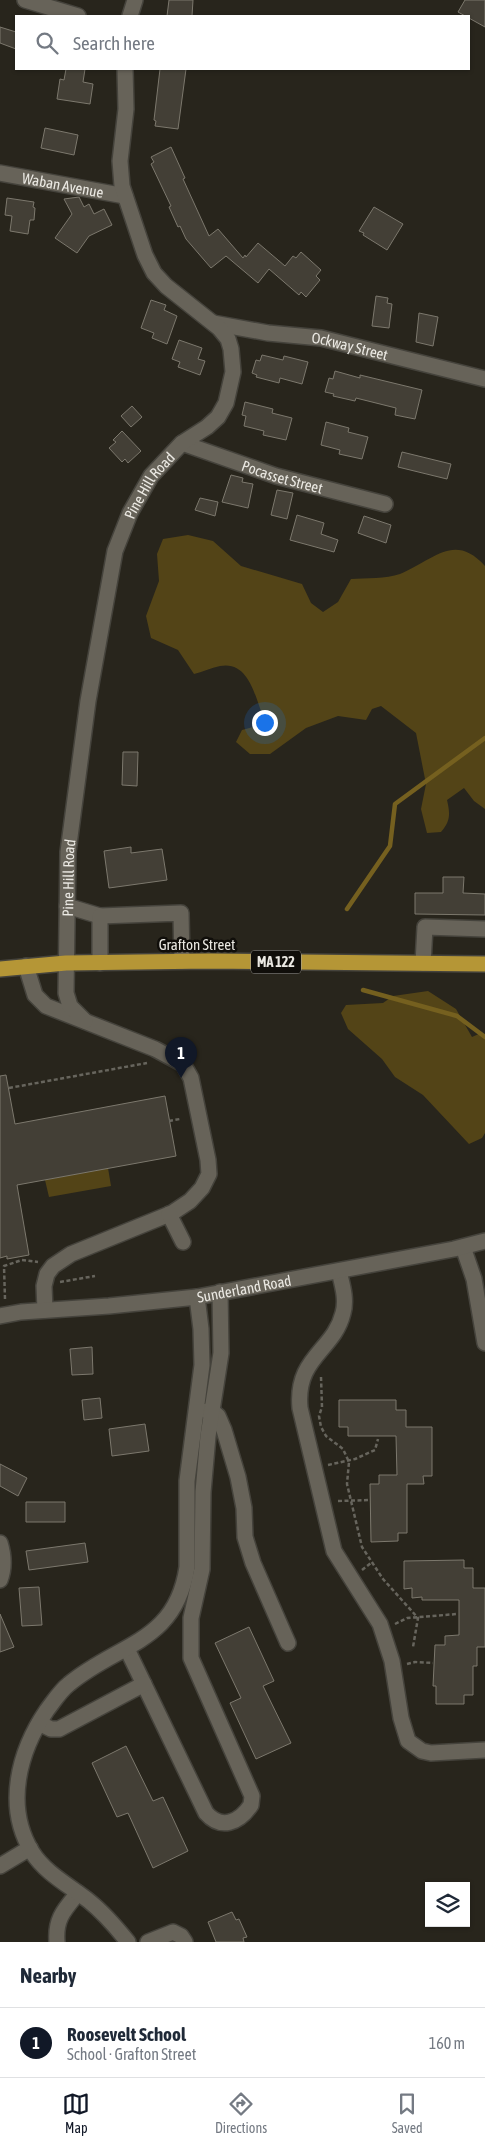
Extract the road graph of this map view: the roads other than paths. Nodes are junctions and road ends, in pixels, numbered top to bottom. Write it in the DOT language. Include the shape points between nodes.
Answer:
graph roads {
  1 [pos="25,0"];
  2 [pos="135,0"];
  3 [pos="75,15"];
  4 [pos="130,15"];
  5 [pos="125,70"];
  6 [pos="0,173"];
  7 [pos="125,196"];
  8 [pos="212,322"];
  9 [pos="485,379"];
  10 [pos="182,443"];
  11 [pos="385,504"];
  12 [pos="67,906"];
  13 [pos="100,916"];
  14 [pos="485,929"];
  15 [pos="182,961"];
  16 [pos="100,963"];
  17 [pos="423,963"];
  18 [pos="66,964"];
  19 [pos="485,964"];
  20 [pos="26,966"];
  21 [pos="0,969"];
  22 [pos="86,1021"];
  23 [pos="169,1214"];
  24 [pos="485,1241"];
  25 [pos="182,1242"];
  26 [pos="463,1247"];
  27 [pos="339,1271"];
  28 [pos="220,1292"];
  29 [pos="197,1297"];
  30 [pos="45,1310"];
  31 [pos="0,1316"];
  32 [pos="485,1343"];
  33 [pos="196,1410"];
  34 [pos="212,1411"];
  35 [pos="0,1543"];
  36 [pos="0,1580"];
  37 [pos="166,1618"];
  38 [pos="191,1627"];
  39 [pos="288,1643"];
  40 [pos="128,1649"];
  41 [pos="144,1684"];
  42 [pos="39,1722"];
  43 [pos="485,1750"];
  44 [pos="30,1848"];
  45 [pos="2,1860"];
  46 [pos="78,1893"];
  47 [pos="57,1942"];
  48 [pos="128,1942"];
  49 [pos="148,1942"];
  50 [pos="185,1942"];
  1 -- 3 [label="street"];
  2 -- 4 [label="street"];
  5 -- 7 [label="street, Pine Hill Road" via="126,109 120,161"];
  6 -- 7 [label="street, Waban Avenue"];
  7 -- 8 [label="street, Pine Hill Road" via="154,273"];
  8 -- 9 [label="street, Ockway Street" via="268,333 321,338"];
  8 -- 10 [label="street, Pine Hill Road" via="228,339 232,349 230,388 218,417"];
  10 -- 11 [label="street, Pocasset Street" via="276,476"];
  10 -- 12 [label="street, Pine Hill Road" via="139,495 115,551 88,701 68,852"];
  12 -- 13 [label="street"];
  12 -- 18 [label="street, Pine Hill Road"];
  13 -- 15 [label="street" via="181,913"];
  13 -- 16 [label="street"];
  14 -- 17 [label="street" via="425,928"];
  15 -- 16 [label="highway, Grafton Street / MA 122"];
  15 -- 17 [label="highway, Grafton Street / MA 122"];
  16 -- 18 [label="highway, Grafton Street / MA 122"];
  17 -- 19 [label="highway, Grafton Street / MA 122"];
  18 -- 20 [label="highway, Grafton Street / MA 122"];
  18 -- 22 [label="street, Pine Hill Road" via="66,993 70,1006"];
  20 -- 21 [label="highway, Grafton Street / MA 122"];
  20 -- 22 [label="street" via="36,995 46,1006"];
  22 -- 23 [label="street" via="178,1061 189,1073 209,1174 190,1201"];
  23 -- 25 [label="street"];
  23 -- 30 [label="street" via="71,1254 53,1266 44,1286"];
  24 -- 26 [label="street, Sunderland Road"];
  26 -- 27 [label="street, Sunderland Road"];
  26 -- 32 [label="street" via="474,1279"];
  27 -- 28 [label="street, Sunderland Road"];
  27 -- 43 [label="street" via="344,1312 333,1334 309,1364 299,1396 334,1551 380,1624 392,1661 408,1740 422,1752"];
  28 -- 29 [label="street, Sunderland Road"];
  28 -- 34 [label="street" via="221,1353"];
  29 -- 30 [label="street, Sunderland Road"];
  29 -- 33 [label="street" via="202,1365"];
  30 -- 31 [label="street, Sunderland Road"];
  33 -- 34 [label="street"];
  33 -- 37 [label="street" via="187,1481 187,1567 179,1596"];
  34 -- 38 [label="street" via="203,1492 202,1569"];
  34 -- 39 [label="street" via="224,1430 238,1477 245,1538 253,1563"];
  35 -- 36 [label="street" via="4,1558"];
  37 -- 38 [label="street"];
  37 -- 40 [label="street"];
  38 -- 41 [label="street" via="191,1658 252,1796 251,1806 237,1820 221,1823 206,1814"];
  40 -- 41 [label="street"];
  40 -- 42 [label="street" via="67,1685"];
  41 -- 42 [label="street" via="63,1727 51,1729"];
  42 -- 44 [label="street" via="24,1756 17,1793 18,1819"];
  44 -- 45 [label="street"];
  44 -- 46 [label="street" via="44,1866"];
  46 -- 47 [label="street" via="63,1911 56,1928"];
  46 -- 48 [label="street" via="104,1914"];
  49 -- 50 [label="street" via="173,1932"];
}
